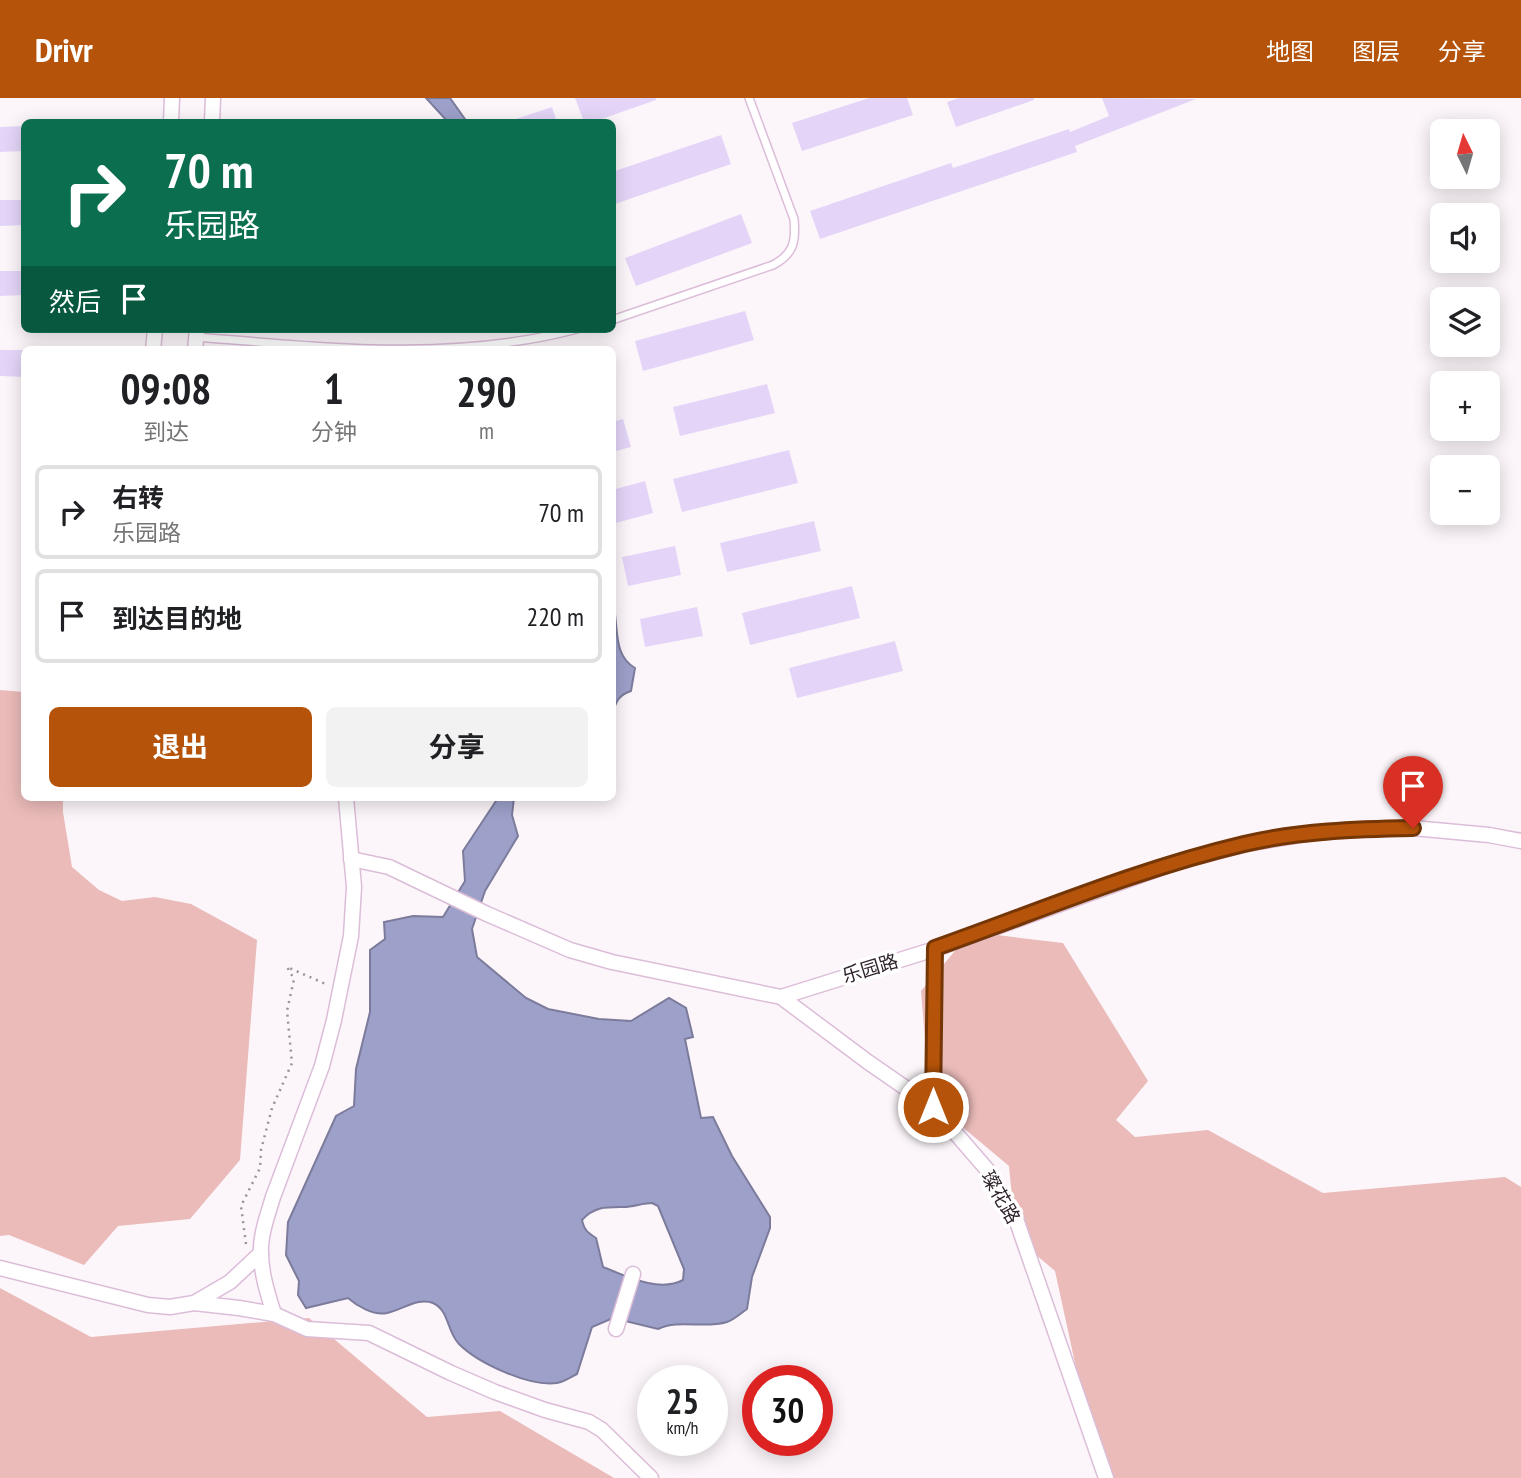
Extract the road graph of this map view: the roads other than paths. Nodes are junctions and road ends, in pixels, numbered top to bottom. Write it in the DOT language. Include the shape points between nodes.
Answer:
graph roads {
  1 [pos="172,98"];
  2 [pos="214,98"];
  3 [pos="749,98"];
  4 [pos="171,119"];
  5 [pos="212,119"];
  6 [pos="616,319"];
  7 [pos="562,333"];
  8 [pos="196,339"];
  9 [pos="304,346"];
  10 [pos="469,346"];
  11 [pos="346,801"];
  12 [pos="1521,841"];
  13 [pos="351,859"];
  14 [pos="935,948"];
  15 [pos="781,997"];
  16 [pos="933,1107"];
  17 [pos="261,1253"];
  18 [pos="0,1268"];
  19 [pos="633,1274"];
  20 [pos="194,1303"];
  21 [pos="274,1314"];
  22 [pos="616,1329"];
  23 [pos="651,1478"];
  24 [pos="1106,1478"];
  1 -- 4 [label="street"];
  2 -- 5 [label="street"];
  3 -- 6 [label="lane" via="794,219 793,249 774,265"];
  7 -- 10 [label="lane"];
  8 -- 9 [label="lane"];
  11 -- 13 [label="street"];
  12 -- 14 [label="street, 乐园路" via="1413,828 1325,832 1246,844 1177,862"];
  13 -- 15 [label="street, 乐园路" via="389,867 570,950"];
  13 -- 17 [label="street" via="351,936 340,990 322,1066 273,1197"];
  14 -- 15 [label="street, 乐园路"];
  14 -- 16 [label="street"];
  15 -- 16 [label="street, 璨花路"];
  16 -- 24 [label="street, 璨花路" via="990,1173 1016,1219"];
  17 -- 20 [label="street" via="230,1282"];
  17 -- 21 [label="street"];
  18 -- 20 [label="street" via="148,1305"];
  19 -- 22 [label="street"];
  20 -- 21 [label="street"];
  21 -- 23 [label="street" via="307,1329 369,1333 495,1392 589,1422"];
}
